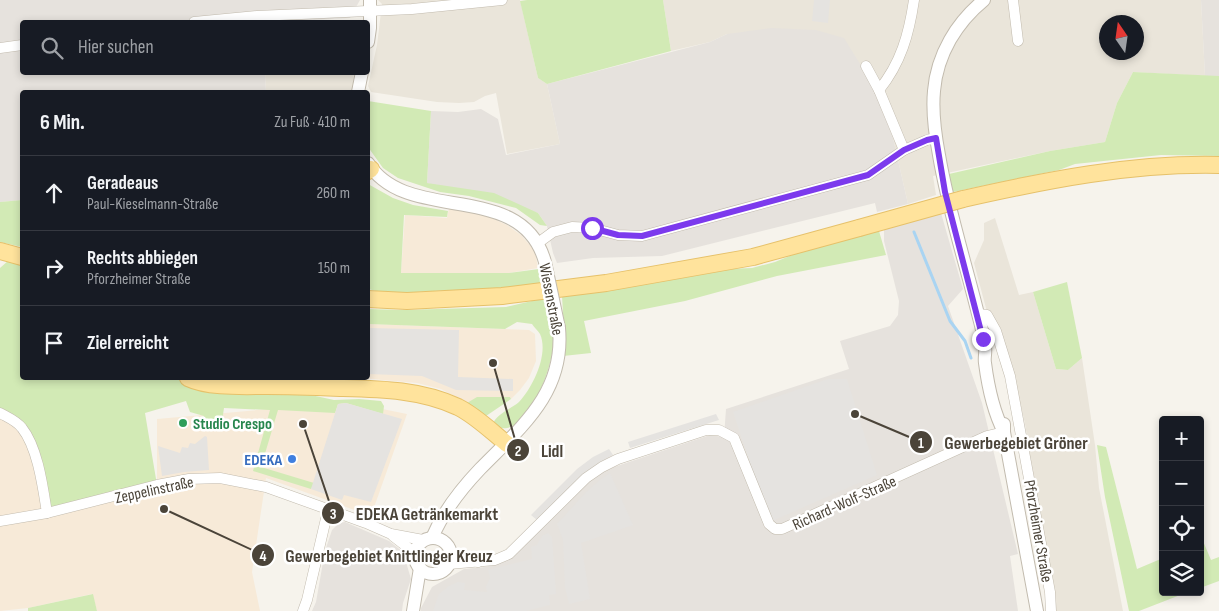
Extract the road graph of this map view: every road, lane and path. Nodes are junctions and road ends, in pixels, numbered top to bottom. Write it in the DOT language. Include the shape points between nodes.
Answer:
graph roads {
  1 [pos="502,0"];
  2 [pos="914,0"];
  3 [pos="984,0"];
  4 [pos="1013,0"];
  5 [pos="370,6"];
  6 [pos="215,20"];
  7 [pos="370,20"];
  8 [pos="1018,41"];
  9 [pos="20,45"];
  10 [pos="0,48"];
  11 [pos="866,66"];
  12 [pos="361,75"];
  13 [pos="358,90"];
  14 [pos="879,90"];
  15 [pos="936,138"];
  16 [pos="904,150"];
  17 [pos="1219,165"];
  18 [pos="370,169"];
  19 [pos="538,243"];
  20 [pos="0,251"];
  21 [pos="20,256"];
  22 [pos="370,299"];
  23 [pos="978,314"];
  24 [pos="192,380"];
  25 [pos="0,413"];
  26 [pos="1004,432"];
  27 [pos="507,444"];
  28 [pos="328,510"];
  29 [pos="447,511"];
  30 [pos="47,513"];
  31 [pos="0,521"];
  32 [pos="391,534"];
  33 [pos="427,539"];
  34 [pos="415,552"];
  35 [pos="448,553"];
  36 [pos="425,570"];
  37 [pos="414,606"];
  38 [pos="303,611"];
  39 [pos="1036,611"];
  40 [pos="1051,611"];
  1 -- 5 [label="street" via="412,9"];
  2 -- 14 [label="street" via="904,49 890,77"];
  3 -- 15 [label="street, Pforzheimer Straße" via="955,30 945,50 934,90"];
  4 -- 8 [label="street"];
  5 -- 6 [label="street"];
  5 -- 7 [label="street"];
  9 -- 10 [label="street"];
  11 -- 14 [label="street"];
  12 -- 13 [label="street"];
  14 -- 16 [label="street"];
  15 -- 16 [label="street"];
  15 -- 23 [label="street, Pforzheimer Straße" via="945,192"];
  16 -- 19 [label="street" via="868,175 642,236 572,227 553,232"];
  17 -- 22 [label="main road, bridge" via="1141,167 1034,183 963,199 753,257 606,283 502,296 407,301"];
  18 -- 19 [label="street, Wiesenstraße" via="382,180 411,193 505,215 530,232"];
  19 -- 27 [label="street, Wiesenstraße, bridge" via="559,328 559,354 551,385 537,408"];
  20 -- 21 [label="main road"];
  23 -- 26 [label="street, Pforzheimer Straße" via="984,360 997,418"];
  23 -- 40 [label="street, Pforzheimer Straße" via="987,315 1010,376"];
  24 -- 27 [label="main road" via="236,386 391,390 435,398 460,408"];
  25 -- 30 [label="street" via="22,427 30,443 41,476"];
  26 -- 35 [label="street, Richard-Wolf-Straße" via="987,436 782,529 775,529 769,524 734,438 719,430 706,430 602,467 586,478 509,554 479,562"];
  26 -- 39 [label="street, Pforzheimer Straße"];
  27 -- 29 [label="street, Wiesenstraße" via="465,486"];
  28 -- 30 [label="street, Zeppelinstraße" via="266,487 220,478 158,485"];
  28 -- 32 [label="street, Zeppelinstraße"];
  28 -- 38 [label="street"];
  29 -- 33 [label="street, Wiesenstraße"];
  29 -- 35 [label="street"];
  30 -- 31 [label="street, Zeppelinstraße"];
  32 -- 33 [label="street, Zeppelinstraße"];
  32 -- 34 [label="street, Zeppelinstraße"];
  33 -- 34 [label="street"];
  33 -- 35 [label="street" via="437,538"];
  34 -- 36 [label="street" via="416,563"];
  35 -- 36 [label="street" via="441,572"];
  36 -- 37 [label="street"];
}
